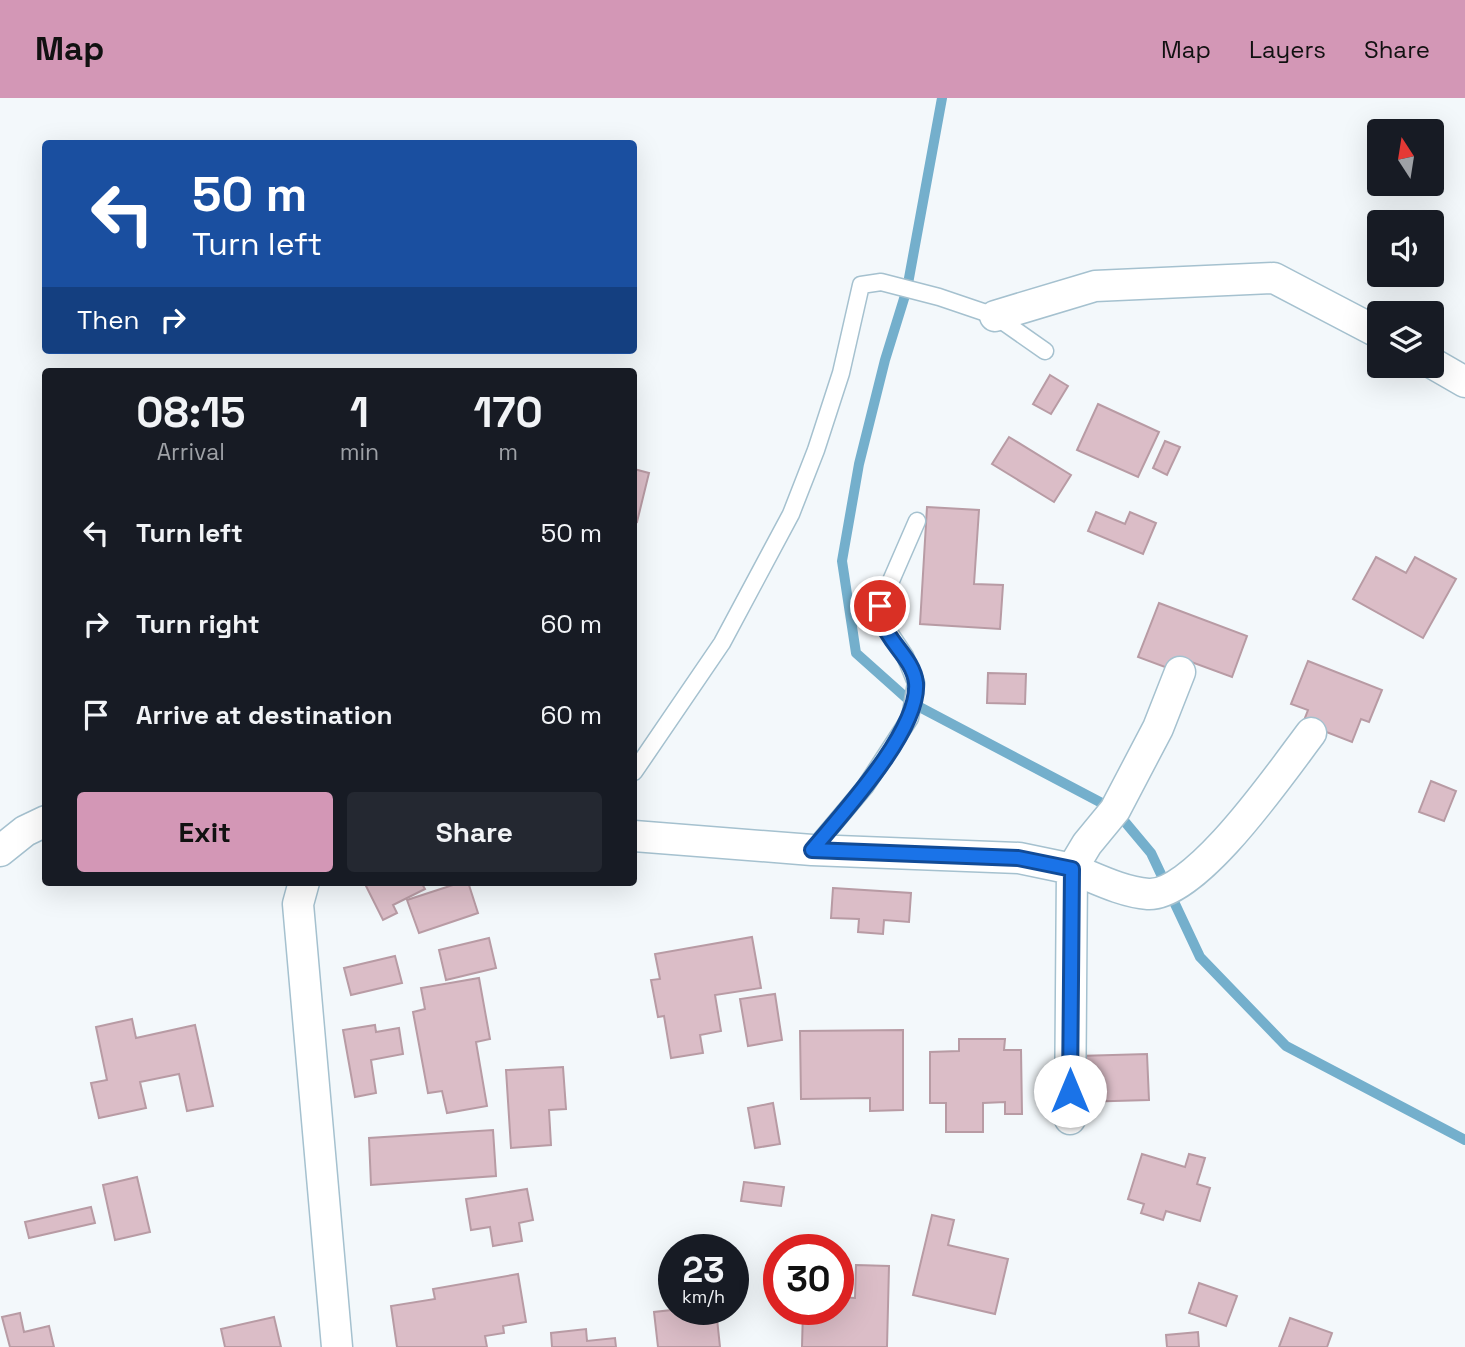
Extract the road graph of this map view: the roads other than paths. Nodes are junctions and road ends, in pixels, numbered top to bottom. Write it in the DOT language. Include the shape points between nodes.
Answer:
graph roads {
  1 [pos="995,316"];
  2 [pos="1367,327"];
  3 [pos="1045,351"];
  4 [pos="1444,370"];
  5 [pos="1465,382"];
  6 [pos="917,521"];
  7 [pos="1181,672"];
  8 [pos="1311,733"];
  9 [pos="637,768"];
  10 [pos="42,823"];
  11 [pos="637,836"];
  12 [pos="812,850"];
  13 [pos="0,851"];
  14 [pos="1072,869"];
  15 [pos="303,886"];
  16 [pos="1070,1119"];
  17 [pos="337,1347"];
  1 -- 2 [label="street" via="1095,286 1274,278"];
  1 -- 3 [label="lane"];
  1 -- 9 [label="lane" via="881,282 861,285 841,373 791,514 722,643"];
  4 -- 5 [label="street"];
  6 -- 12 [label="lane" via="880,606 883,623 916,683 910,718 865,788"];
  7 -- 14 [label="street" via="1115,810"];
  8 -- 14 [label="street" via="1210,859 1168,890 1149,894"];
  10 -- 13 [label="street"];
  11 -- 12 [label="street"];
  12 -- 14 [label="street" via="1018,858"];
  14 -- 16 [label="street"];
  15 -- 17 [label="street" via="298,904"];
}
